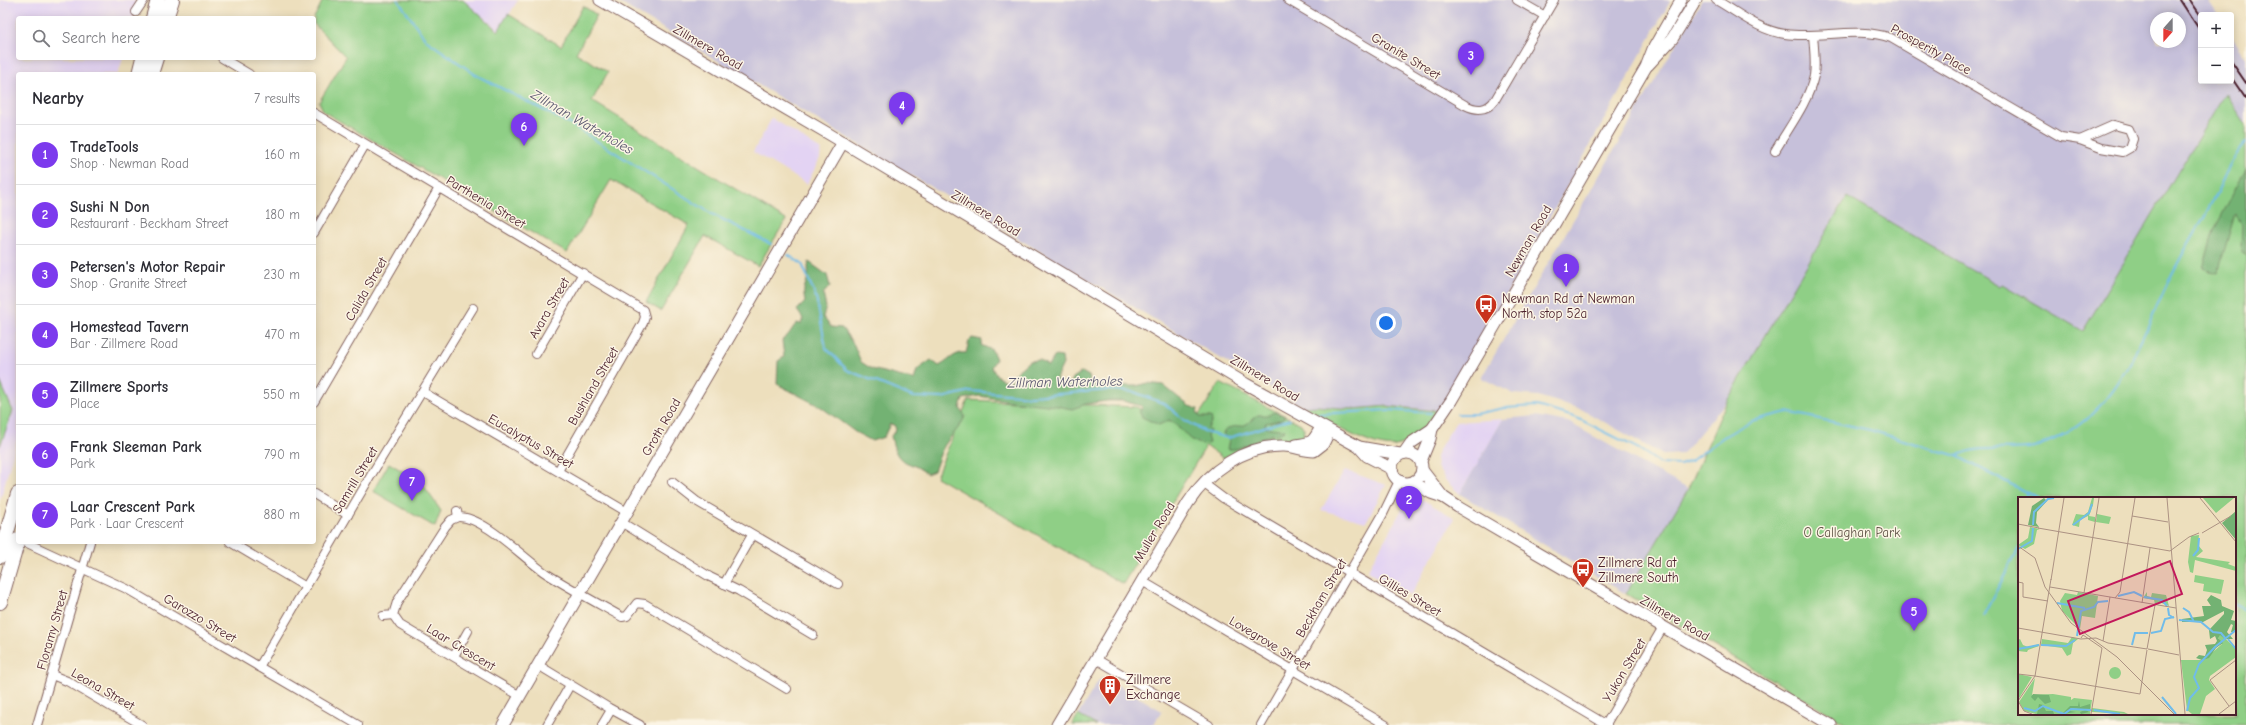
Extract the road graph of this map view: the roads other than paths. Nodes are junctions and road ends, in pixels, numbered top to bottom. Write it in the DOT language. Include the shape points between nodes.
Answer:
graph roads {
  1 [pos="144,0"];
  2 [pos="158,0"];
  3 [pos="172,0"];
  4 [pos="1288,0"];
  5 [pos="1517,0"];
  6 [pos="1554,0"];
  7 [pos="1681,0"];
  8 [pos="1696,0"];
  9 [pos="1716,0"];
  10 [pos="604,1"];
  11 [pos="136,12"];
  12 [pos="154,16"];
  13 [pos="168,16"];
  14 [pos="1545,16"];
  15 [pos="1813,35"];
  16 [pos="142,60"];
  17 [pos="155,60"];
  18 [pos="225,60"];
  19 [pos="1646,67"];
  20 [pos="140,72"];
  21 [pos="152,72"];
  22 [pos="246,72"];
  23 [pos="316,114"];
  24 [pos="2080,140"];
  25 [pos="843,142"];
  26 [pos="365,145"];
  27 [pos="1775,151"];
  28 [pos="439,188"];
  29 [pos="316,230"];
  30 [pos="583,273"];
  31 [pos="474,308"];
  32 [pos="644,312"];
  33 [pos="536,354"];
  34 [pos="423,392"];
  35 [pos="316,399"];
  36 [pos="1325,429"];
  37 [pos="1432,429"];
  38 [pos="1359,447"];
  39 [pos="1402,453"];
  40 [pos="1422,466"];
  41 [pos="1392,469"];
  42 [pos="558,471"];
  43 [pos="1400,481"];
  44 [pos="672,482"];
  45 [pos="1413,482"];
  46 [pos="1203,483"];
  47 [pos="316,495"];
  48 [pos="1443,497"];
  49 [pos="16,506"];
  50 [pos="348,514"];
  51 [pos="624,517"];
  52 [pos="752,535"];
  53 [pos="11,537"];
  54 [pos="30,544"];
  55 [pos="89,544"];
  56 [pos="233,544"];
  57 [pos="0,556"];
  58 [pos="82,567"];
  59 [pos="1349,573"];
  60 [pos="1142,581"];
  61 [pos="724,584"];
  62 [pos="838,584"];
  63 [pos="306,587"];
  64 [pos="580,592"];
  65 [pos="0,602"];
  66 [pos="393,615"];
  67 [pos="383,616"];
  68 [pos="1663,627"];
  69 [pos="468,631"];
  70 [pos="813,635"];
  71 [pos="454,656"];
  72 [pos="1096,658"];
  73 [pos="538,665"];
  74 [pos="259,667"];
  75 [pos="1292,670"];
  76 [pos="52,674"];
  77 [pos="570,685"];
  78 [pos="787,689"];
  79 [pos="520,696"];
  80 [pos="611,710"];
  81 [pos="37,725"];
  82 [pos="142,725"];
  83 [pos="358,725"];
  84 [pos="503,725"];
  85 [pos="547,725"];
  86 [pos="602,725"];
  87 [pos="640,725"];
  88 [pos="1057,725"];
  89 [pos="1209,725"];
  90 [pos="1260,725"];
  91 [pos="1386,725"];
  92 [pos="1607,725"];
  93 [pos="1831,725"];
  1 -- 11 [label="street"];
  2 -- 12 [label="highway"];
  3 -- 13 [label="highway"];
  4 -- 14 [label="street, Granite Street" via="1466,105 1478,109 1486,108 1495,100"];
  5 -- 14 [label="street"];
  6 -- 14 [label="street, Granite Street"];
  7 -- 19 [label="main road, Newman Road" via="1653,48"];
  8 -- 19 [label="main road, Newman Road" via="1672,39"];
  9 -- 15 [label="street, Prosperity Place" via="1772,31 1792,35"];
  10 -- 25 [label="main road, Zillmere Road"];
  15 -- 24 [label="street, Prosperity Place" via="1868,32 1891,38 2054,134"];
  15 -- 27 [label="street" via="1815,63 1811,86"];
  16 -- 20 [label="highway"];
  17 -- 21 [label="highway"];
  18 -- 22 [label="street"];
  19 -- 37 [label="main road, Newman Road"];
  23 -- 26 [label="street, Parthenia Street"];
  24 -- 24 [label="street, Prosperity Place" via="2114,125 2129,129 2132,139 2130,148 2123,152"];
  25 -- 36 [label="main road, Zillmere Road" via="914,187"];
  25 -- 51 [label="main road, Groth Road"];
  26 -- 28 [label="street, Parthenia Street"];
  26 -- 29 [label="street"];
  28 -- 30 [label="street, Parthenia Street"];
  28 -- 35 [label="street, Calida Street"];
  30 -- 32 [label="street, Parthenia Street" via="640,306"];
  30 -- 33 [label="street, Avara Street"];
  31 -- 34 [label="street, Samrill Street"];
  32 -- 42 [label="street, Bushland Street" via="644,323"];
  34 -- 42 [label="street, Eucalyptus Street"];
  34 -- 50 [label="street, Samrill Street"];
  36 -- 38 [label="main road, Zillmere Road"];
  36 -- 46 [label="main road, Muller Road" via="1323,444 1314,451 1289,446 1268,447 1231,461 1216,470"];
  37 -- 39 [label="main road, Newman Road" via="1411,443"];
  37 -- 40 [label="main road, Newman Road"];
  38 -- 39 [label="main road, Zillmere Road"];
  38 -- 41 [label="main road, Zillmere Road" via="1367,456"];
  39 -- 40 [label="main road" via="1414,454"];
  39 -- 41 [label="main road" via="1394,460"];
  40 -- 45 [label="main road" via="1419,478"];
  40 -- 48 [label="main road, Zillmere Road"];
  41 -- 43 [label="main road"];
  42 -- 51 [label="street, Eucalyptus Street"];
  43 -- 45 [label="main road"];
  43 -- 59 [label="street, Beckham Street"];
  44 -- 52 [label="street" via="696,501 718,512"];
  45 -- 48 [label="main road, Zillmere Road"];
  46 -- 59 [label="street, Gillies Street" via="1223,498"];
  46 -- 60 [label="main road, Muller Road" via="1188,503"];
  47 -- 50 [label="street"];
  48 -- 68 [label="main road, Zillmere Road"];
  49 -- 53 [label="highway"];
  50 -- 63 [label="street, Samrill Street"];
  51 -- 61 [label="street, Eucalyptus Street"];
  51 -- 64 [label="main road, Groth Road"];
  52 -- 61 [label="street"];
  52 -- 62 [label="street"];
  53 -- 57 [label="highway"];
  53 -- 65 [label="highway"];
  54 -- 58 [label="street, Garozzo Street"];
  55 -- 58 [label="street, Floramy Street"];
  56 -- 63 [label="street"];
  58 -- 74 [label="street, Garozzo Street" via="127,589"];
  58 -- 76 [label="street, Floramy Street"];
  59 -- 75 [label="street, Beckham Street"];
  59 -- 92 [label="street, Gillies Street"];
  60 -- 72 [label="main road, Muller Road"];
  60 -- 75 [label="street, Lovegrove Street"];
  61 -- 70 [label="street, Eucalyptus Street"];
  63 -- 74 [label="street, Samrill Street"];
  64 -- 66 [label="street" via="546,573 501,537 473,520 457,514 437,539 396,602"];
  64 -- 73 [label="main road, Groth Road"];
  64 -- 78 [label="street" via="624,617 637,603 645,604"];
  66 -- 67 [label="street"];
  66 -- 71 [label="street, Laar Crescent" via="400,624"];
  68 -- 92 [label="street, Yukon Street"];
  68 -- 93 [label="main road, Zillmere Road"];
  69 -- 71 [label="street"];
  71 -- 79 [label="street, Laar Crescent"];
  72 -- 88 [label="main road, Muller Road"];
  72 -- 89 [label="street"];
  73 -- 77 [label="street"];
  73 -- 79 [label="main road, Groth Road"];
  74 -- 83 [label="street, Garozzo Street"];
  75 -- 90 [label="street, Beckham Street"];
  75 -- 91 [label="street, Lovegrove Street"];
  76 -- 81 [label="street, Floramy Street"];
  76 -- 82 [label="street, Leona Street" via="67,680"];
  77 -- 80 [label="street"];
  77 -- 85 [label="street"];
  79 -- 84 [label="main road, Groth Road"];
  80 -- 86 [label="street"];
  80 -- 87 [label="street"];
}
